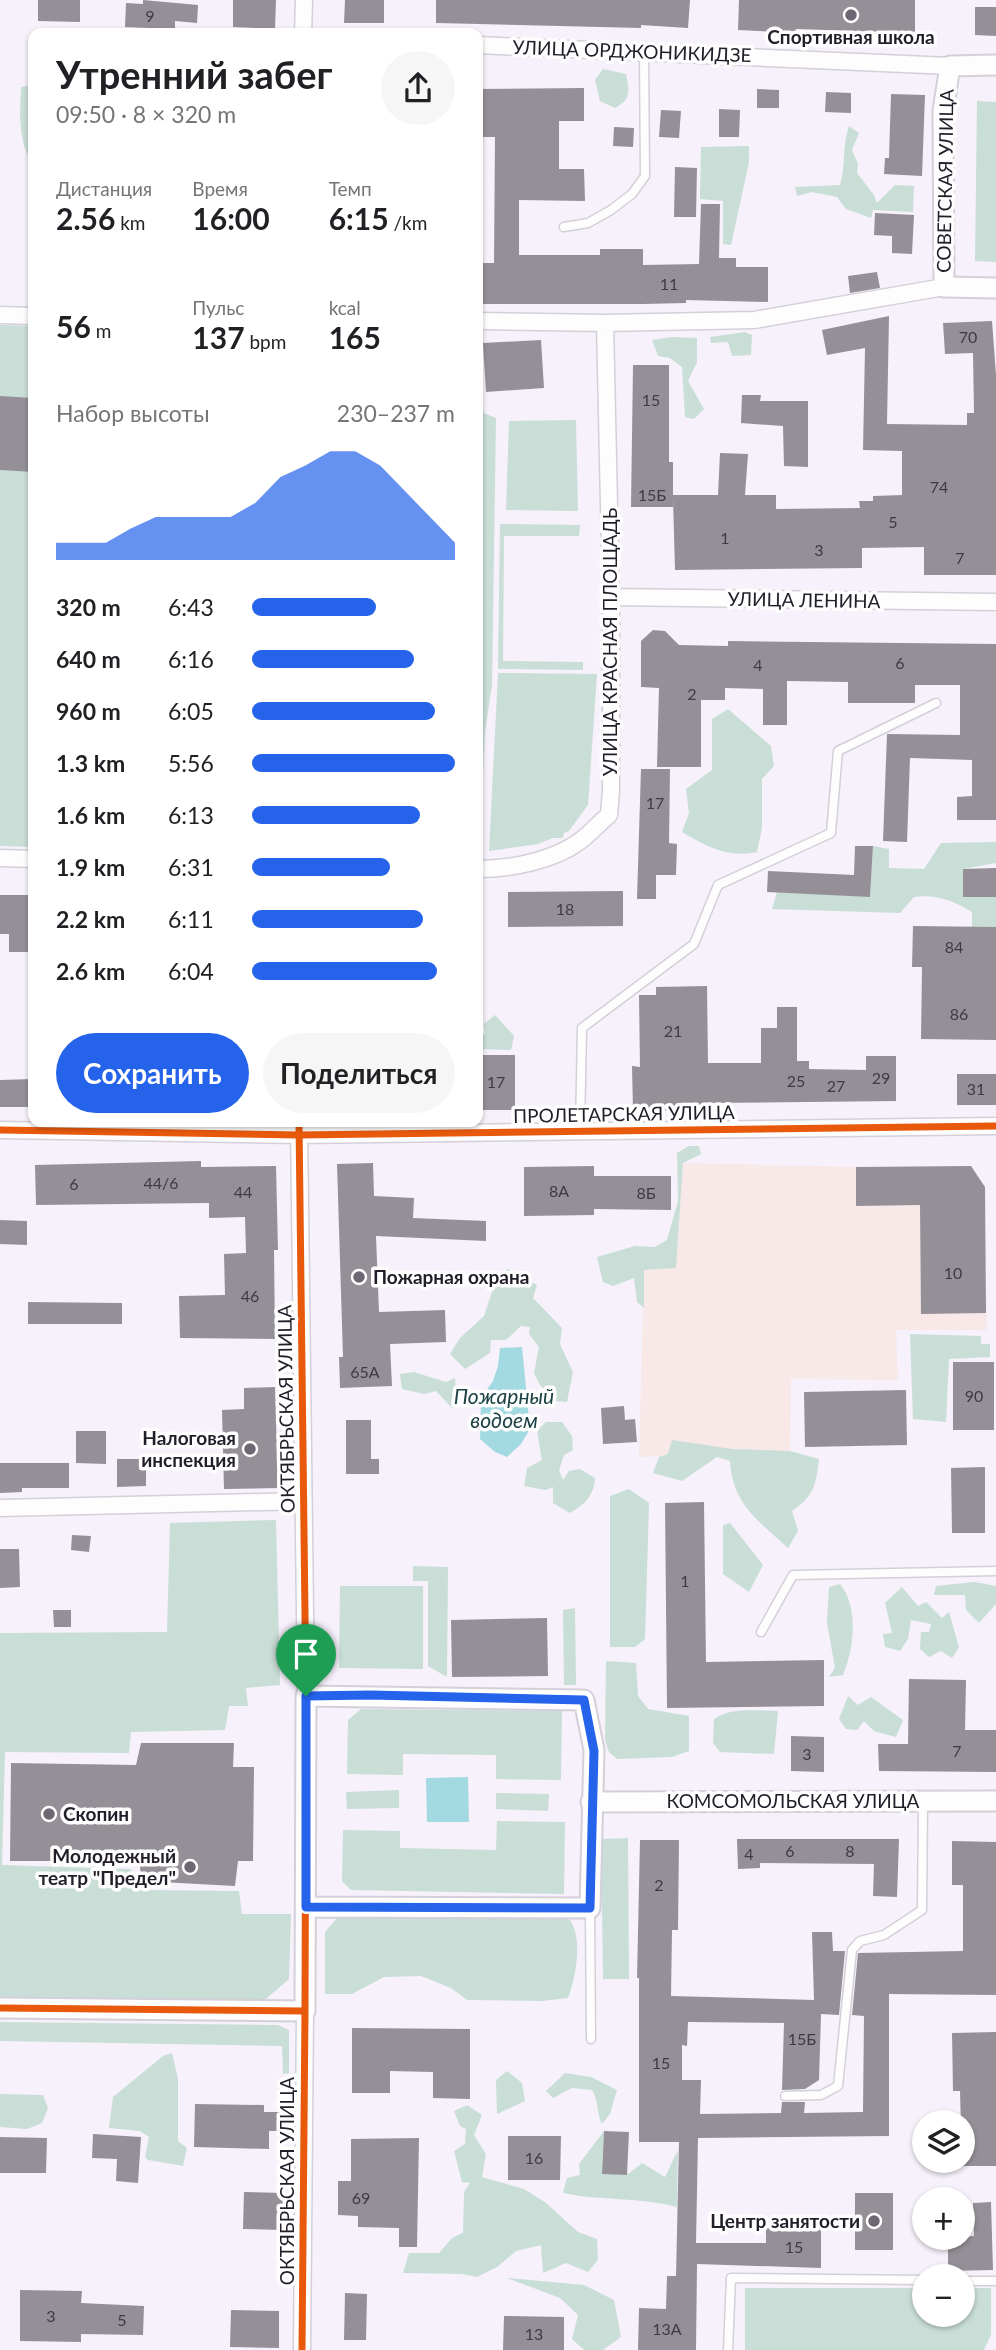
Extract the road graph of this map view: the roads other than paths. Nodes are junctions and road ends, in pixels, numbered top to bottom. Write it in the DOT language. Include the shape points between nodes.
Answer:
graph roads {
  1 [pos="304,0"];
  2 [pos="303,28"];
  3 [pos="483,46"];
  4 [pos="644,51"];
  5 [pos="996,65"];
  6 [pos="950,66"];
  7 [pos="564,227"];
  8 [pos="944,287"];
  9 [pos="996,288"];
  10 [pos="0,315"];
  11 [pos="28,316"];
  12 [pos="483,321"];
  13 [pos="605,323"];
  14 [pos="611,597"];
  15 [pos="996,602"];
  16 [pos="936,703"];
  17 [pos="0,858"];
  18 [pos="28,859"];
  19 [pos="483,869"];
  20 [pos="996,1126"];
  21 [pos="299,1128"];
  22 [pos="0,1130"];
  23 [pos="580,1130"];
  24 [pos="303,1501"];
  25 [pos="0,1508"];
  26 [pos="996,1571"];
  27 [pos="761,1632"];
  28 [pos="306,1696"];
  29 [pos="923,1801"];
  30 [pos="996,1801"];
  31 [pos="591,1802"];
  32 [pos="306,1907"];
  33 [pos="590,1908"];
  34 [pos="0,2008"];
  35 [pos="304,2011"];
  36 [pos="591,2039"];
  37 [pos="785,2096"];
  38 [pos="912,2280"];
  39 [pos="975,2281"];
  40 [pos="996,2281"];
  41 [pos="302,2350"];
  42 [pos="728,2350"];
  1 -- 2 [label="street"];
  3 -- 4 [label="street, УЛИЦА ОРДЖОНИКИДЗЕ"];
  4 -- 6 [label="street, УЛИЦА ОРДЖОНИКИДЗЕ"];
  4 -- 7 [label="lane" via="645,176 632,194 611,210 588,223"];
  5 -- 6 [label="street, УЛИЦА ОРДЖОНИКИДЗЕ"];
  6 -- 8 [label="street, СОВЕТСКАЯ УЛИЦА" via="943,111"];
  8 -- 9 [label="street, СОВЕТСКАЯ УЛИЦА"];
  8 -- 13 [label="street" via="754,320"];
  10 -- 11 [label="street"];
  12 -- 13 [label="street"];
  13 -- 14 [label="street, УЛИЦА КРАСНАЯ ПЛОЩАДЬ"];
  14 -- 15 [label="street, УЛИЦА ЛЕНИНА"];
  14 -- 19 [label="street, УЛИЦА КРАСНАЯ ПЛОЩАДЬ" via="608,815 579,842 542,859"];
  16 -- 23 [label="lane" via="838,751 831,833 718,885 694,944 582,1028"];
  17 -- 18 [label="street"];
  20 -- 23 [label="street, ПРОЛЕТАРСКАЯ УЛИЦА"];
  21 -- 22 [label="street, ПРОЛЕТАРСКАЯ УЛИЦА"];
  21 -- 23 [label="street, ПРОЛЕТАРСКАЯ УЛИЦА"];
  21 -- 24 [label="street, ОКТЯБРЬСКАЯ УЛИЦА"];
  24 -- 25 [label="street"];
  24 -- 28 [label="street, ОКТЯБРЬСКАЯ УЛИЦА"];
  26 -- 27 [label="lane" via="793,1575"];
  28 -- 31 [label="street" via="584,1700 594,1751"];
  28 -- 32 [label="street"];
  29 -- 30 [label="street, КОМСОМОЛЬСКАЯ УЛИЦА"];
  29 -- 31 [label="street, КОМСОМОЛЬСКАЯ УЛИЦА"];
  29 -- 37 [label="lane" via="922,1910 884,1935 860,1941 852,1950 838,2086 821,2095"];
  31 -- 33 [label="street"];
  32 -- 33 [label="street"];
  32 -- 35 [label="street"];
  33 -- 36 [label="lane"];
  34 -- 35 [label="street"];
  35 -- 41 [label="street, ОКТЯБРЬСКАЯ УЛИЦА"];
  38 -- 42 [label="lane" via="731,2278"];
  39 -- 40 [label="lane"];
}
